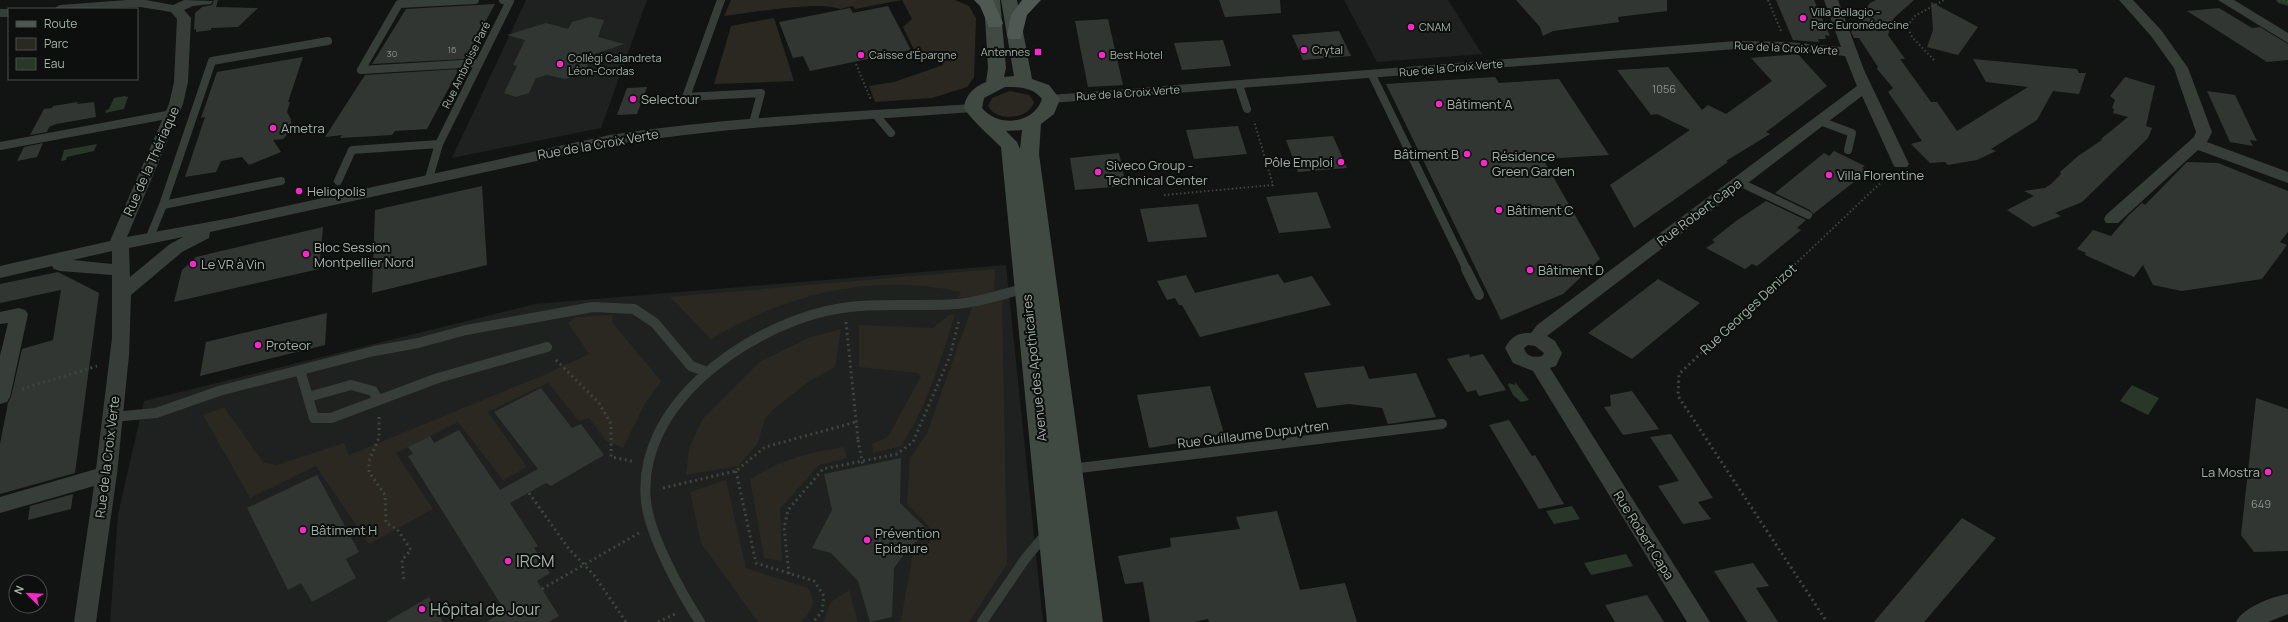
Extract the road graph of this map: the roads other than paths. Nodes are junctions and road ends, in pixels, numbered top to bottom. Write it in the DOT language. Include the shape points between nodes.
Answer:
graph roads {
  1 [pos="206,0"];
  2 [pos="475,0"];
  3 [pos="503,0"];
  4 [pos="721,0"];
  5 [pos="982,0"];
  6 [pos="992,0"];
  7 [pos="1009,0"];
  8 [pos="1033,0"];
  9 [pos="1831,0"];
  10 [pos="2126,0"];
  11 [pos="2225,0"];
  12 [pos="73,8"];
  13 [pos="175,9"];
  14 [pos="995,23"];
  15 [pos="1015,35"];
  16 [pos="2288,39"];
  17 [pos="328,41"];
  18 [pos="1850,52"];
  19 [pos="478,63"];
  20 [pos="1372,75"];
  21 [pos="1025,82"];
  22 [pos="994,85"];
  23 [pos="1239,85"];
  24 [pos="1865,87"];
  25 [pos="1051,99"];
  26 [pos="1247,109"];
  27 [pos="172,114"];
  28 [pos="875,114"];
  29 [pos="980,115"];
  30 [pos="1820,121"];
  31 [pos="1032,122"];
  32 [pos="753,123"];
  33 [pos="891,134"];
  34 [pos="2195,142"];
  35 [pos="439,144"];
  36 [pos="0,146"];
  37 [pos="1848,150"];
  38 [pos="1901,164"];
  39 [pos="429,178"];
  40 [pos="2288,178"];
  41 [pos="281,180"];
  42 [pos="338,181"];
  43 [pos="1739,182"];
  44 [pos="163,205"];
  45 [pos="1808,215"];
  46 [pos="2112,219"];
  47 [pos="231,223"];
  48 [pos="149,238"];
  49 [pos="120,244"];
  50 [pos="121,270"];
  51 [pos="0,272"];
  52 [pos="1026,288"];
  53 [pos="124,292"];
  54 [pos="1479,295"];
  55 [pos="0,318"];
  56 [pos="1536,339"];
  57 [pos="547,347"];
  58 [pos="1539,365"];
  59 [pos="300,370"];
  60 [pos="707,372"];
  61 [pos="0,396"];
  62 [pos="308,397"];
  63 [pos="378,400"];
  64 [pos="113,417"];
  65 [pos="1442,424"];
  66 [pos="1068,470"];
  67 [pos="107,474"];
  68 [pos="0,505"];
  69 [pos="1051,529"];
  70 [pos="2288,604"];
  71 [pos="85,622"];
  72 [pos="700,622"];
  73 [pos="982,622"];
  74 [pos="1061,622"];
  75 [pos="1089,622"];
  76 [pos="1699,622"];
  77 [pos="2247,622"];
  1 -- 13 [label="street" via="190,2"];
  2 -- 19 [label="lane" via="399,4 361,70"];
  3 -- 19 [label="lane, Rue Ambroise Paré" via="510,1"];
  4 -- 32 [label="lane" via="686,97 761,93"];
  5 -- 14 [label="main road" via="987,4"];
  6 -- 14 [label="main road"];
  7 -- 15 [label="main road"];
  8 -- 15 [label="main road" via="1024,6 1015,20"];
  9 -- 18 [label="street"];
  10 -- 34 [label="street" via="2156,33 2181,68 2204,132 2201,139"];
  11 -- 16 [label="street"];
  12 -- 13 [label="street" via="140,3"];
  13 -- 27 [label="street, Rue de la Thériaque" via="184,18 181,82"];
  14 -- 22 [label="main road" via="997,68"];
  15 -- 21 [label="main road" via="1020,73"];
  17 -- 44 [label="lane" via="212,61"];
  18 -- 20 [label="street, Rue de la Croix Verte" via="1787,46 1736,45"];
  18 -- 24 [label="street"];
  19 -- 35 [label="lane, Rue Ambroise Paré"];
  20 -- 23 [label="street, Rue de la Croix Verte"];
  20 -- 54 [label="lane"];
  21 -- 22 [label="main road"];
  21 -- 25 [label="main road" via="1043,89"];
  22 -- 29 [label="main road" via="975,97"];
  23 -- 25 [label="street, Rue de la Croix Verte"];
  23 -- 26 [label="lane"];
  24 -- 30 [label="street, Rue Robert Capa"];
  24 -- 38 [label="street"];
  25 -- 31 [label="main road" via="1047,112"];
  27 -- 36 [label="lane"];
  27 -- 49 [label="street, Rue de la Thériaque" via="120,230"];
  28 -- 29 [label="street, Rue de la Croix Verte"];
  28 -- 32 [label="street, Rue de la Croix Verte"];
  28 -- 33 [label="lane"];
  29 -- 31 [label="main road" via="1009,126"];
  29 -- 52 [label="main road, Avenue des Apothicaires" via="1010,146"];
  30 -- 37 [label="lane" via="1852,133"];
  30 -- 43 [label="street, Rue Robert Capa"];
  31 -- 66 [label="main road, Avenue des Apothicaires" via="1029,154"];
  32 -- 39 [label="street, Rue de la Croix Verte" via="610,140"];
  34 -- 40 [label="street"];
  34 -- 46 [label="street"];
  35 -- 39 [label="lane, Rue Ambroise Paré"];
  35 -- 42 [label="lane" via="352,150"];
  39 -- 47 [label="street, Rue de la Croix Verte"];
  41 -- 44 [label="lane"];
  43 -- 45 [label="lane"];
  43 -- 56 [label="street, Rue Robert Capa" via="1543,329"];
  44 -- 48 [label="lane"];
  47 -- 48 [label="street, Rue de la Croix Verte"];
  47 -- 53 [label="street, Rue de la Croix Verte" via="176,248"];
  48 -- 49 [label="street, Rue de la Croix Verte"];
  49 -- 50 [label="street, Rue de la Croix Verte"];
  49 -- 51 [label="street, Rue de la Croix Verte"];
  50 -- 51 [label="street, Rue de la Croix Verte" via="65,263 32,271"];
  50 -- 53 [label="street, Rue de la Croix Verte"];
  52 -- 60 [label="lane" via="962,304 859,305 825,311 741,346"];
  52 -- 69 [label="main road, Avenue des Apothicaires"];
  53 -- 64 [label="street, Rue de la Croix Verte"];
  55 -- 61 [label="street" via="19,314"];
  56 -- 58 [label="street" via="1547,345 1553,353 1549,361"];
  56 -- 58 [label="street" via="1519,340 1514,352 1521,360"];
  57 -- 63 [label="lane" via="438,378"];
  58 -- 76 [label="street, Rue Robert Capa"];
  59 -- 60 [label="lane" via="466,330 593,307 634,309 655,322 674,349 691,366"];
  59 -- 62 [label="lane"];
  59 -- 64 [label="lane" via="219,391 156,413"];
  60 -- 72 [label="lane" via="674,404 662,425 646,474 651,525 690,607"];
  62 -- 63 [label="lane" via="351,385 374,391"];
  62 -- 63 [label="lane" via="314,418 331,418"];
  64 -- 67 [label="street, Rue de la Croix Verte"];
  65 -- 66 [label="lane, Rue Guillaume Dupuytren"];
  66 -- 75 [label="main road, Avenue des Apothicaires"];
  67 -- 68 [label="street"];
  67 -- 71 [label="street, Rue de la Croix Verte"];
  69 -- 73 [label="lane" via="1025,559"];
  69 -- 74 [label="main road, Avenue des Apothicaires"];
  70 -- 77 [label="street" via="2279,605"];
}
